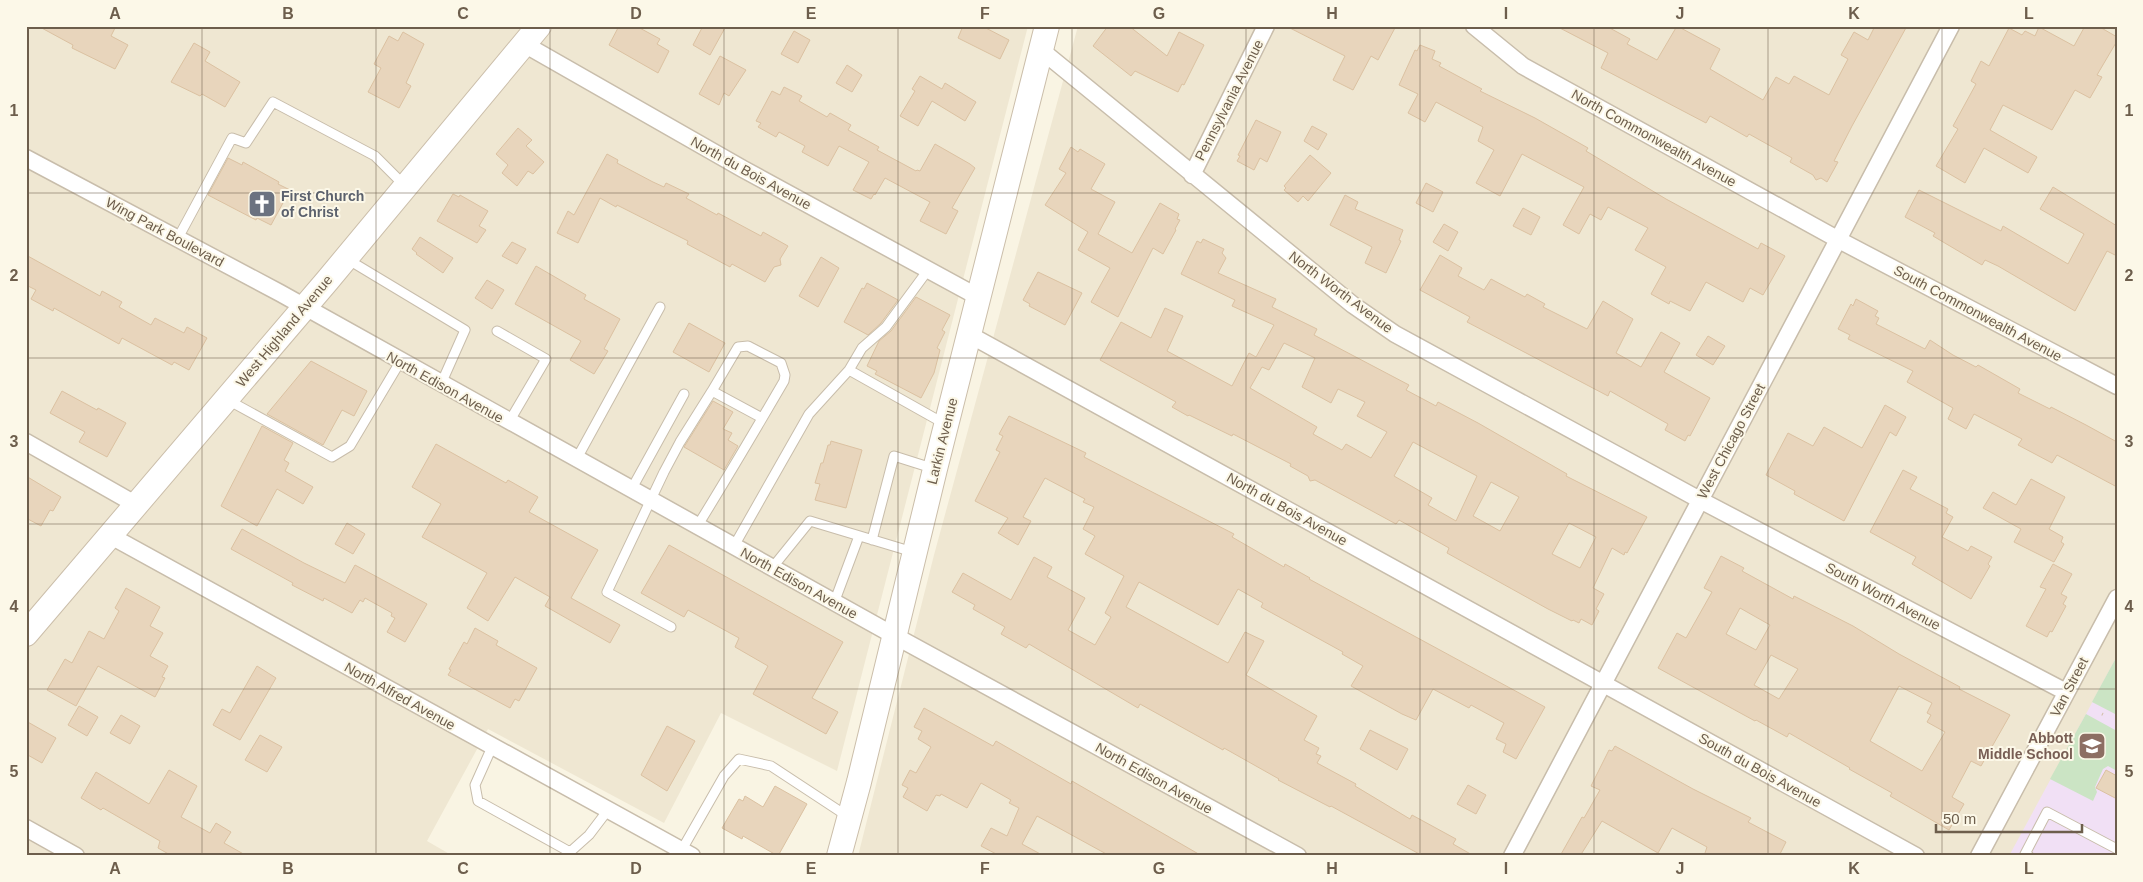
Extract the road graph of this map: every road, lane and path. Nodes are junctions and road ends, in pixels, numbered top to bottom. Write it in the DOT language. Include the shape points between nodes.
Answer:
graph roads {
  1 [pos="540,26"];
  2 [pos="1047,26"];
  3 [pos="1266,26"];
  4 [pos="1474,26"];
  5 [pos="1951,26"];
  6 [pos="524,44"];
  7 [pos="1041,50"];
  8 [pos="26,158"];
  9 [pos="1192,174"];
  10 [pos="405,186"];
  11 [pos="178,238"];
  12 [pos="1839,240"];
  13 [pos="346,258"];
  14 [pos="928,270"];
  15 [pos="980,298"];
  16 [pos="303,306"];
  17 [pos="660,307"];
  18 [pos="497,331"];
  19 [pos="970,334"];
  20 [pos="400,362"];
  21 [pos="849,370"];
  22 [pos="441,384"];
  23 [pos="2117,386"];
  24 [pos="712,391"];
  25 [pos="684,394"];
  26 [pos="226,399"];
  27 [pos="762,418"];
  28 [pos="509,422"];
  29 [pos="946,424"];
  30 [pos="26,442"];
  31 [pos="576,460"];
  32 [pos="935,469"];
  33 [pos="631,490"];
  34 [pos="1700,500"];
  35 [pos="651,501"];
  36 [pos="135,504"];
  37 [pos="698,526"];
  38 [pos="109,535"];
  39 [pos="859,536"];
  40 [pos="872,540"];
  41 [pos="734,546"];
  42 [pos="915,553"];
  43 [pos="772,568"];
  44 [pos="2117,598"];
  45 [pos="834,602"];
  46 [pos="671,626"];
  47 [pos="26,634"];
  48 [pos="895,636"];
  49 [pos="1603,684"];
  50 [pos="2066,692"];
  51 [pos="492,747"];
  52 [pos="608,810"];
  53 [pos="850,817"];
  54 [pos="26,828"];
  55 [pos="2117,849"];
  56 [pos="684,854"];
  57 [pos="76,856"];
  58 [pos="839,856"];
  59 [pos="1298,856"];
  60 [pos="1512,856"];
  61 [pos="1916,856"];
  62 [pos="1979,856"];
  63 [pos="2029,856"];
  1 -- 6 [label="main road, West Highland Avenue"];
  2 -- 7 [label="main road, Larkin Avenue"];
  3 -- 9 [label="street, Pennsylvania Avenue"];
  4 -- 12 [label="street, North Commonwealth Avenue" via="1523,66"];
  5 -- 12 [label="street, West Chicago Street"];
  6 -- 10 [label="main road, West Highland Avenue"];
  6 -- 14 [label="street, North du Bois Avenue"];
  7 -- 9 [label="street, North Worth Avenue"];
  7 -- 15 [label="main road, Larkin Avenue"];
  8 -- 11 [label="street, Wing Park Boulevard"];
  9 -- 34 [label="street, North Worth Avenue" via="1353,305 1388,329"];
  10 -- 11 [label="lane" via="375,156 273,102 246,143 232,138"];
  10 -- 13 [label="main road, West Highland Avenue"];
  11 -- 16 [label="street, Wing Park Boulevard"];
  12 -- 23 [label="street, South Commonwealth Avenue"];
  12 -- 34 [label="street, West Chicago Street"];
  13 -- 16 [label="main road, West Highland Avenue"];
  13 -- 22 [label="lane" via="465,330"];
  14 -- 15 [label="street, North du Bois Avenue"];
  14 -- 21 [label="lane" via="886,327 862,348"];
  15 -- 19 [label="main road, Larkin Avenue"];
  16 -- 20 [label="street, North Edison Avenue"];
  16 -- 26 [label="main road, West Highland Avenue"];
  17 -- 31 [label="lane"];
  18 -- 28 [label="lane" via="546,360"];
  19 -- 29 [label="main road, Larkin Avenue"];
  19 -- 49 [label="street, North du Bois Avenue"];
  20 -- 22 [label="street, North Edison Avenue"];
  20 -- 26 [label="lane" via="350,446 332,457"];
  21 -- 29 [label="lane"];
  21 -- 41 [label="lane" via="808,414"];
  22 -- 28 [label="street, North Edison Avenue"];
  24 -- 27 [label="lane"];
  24 -- 27 [label="lane" via="742,345 781,363 784,381"];
  24 -- 35 [label="lane" via="680,442"];
  25 -- 33 [label="lane"];
  26 -- 36 [label="main road, West Highland Avenue"];
  27 -- 37 [label="lane"];
  28 -- 31 [label="street, North Edison Avenue"];
  29 -- 32 [label="main road, Larkin Avenue"];
  30 -- 36 [label="street"];
  31 -- 33 [label="street, North Edison Avenue"];
  32 -- 40 [label="lane" via="894,456"];
  32 -- 42 [label="main road, Larkin Avenue"];
  33 -- 35 [label="street, North Edison Avenue"];
  34 -- 49 [label="street, West Chicago Street"];
  34 -- 50 [label="street, South Worth Avenue"];
  35 -- 37 [label="street, North Edison Avenue"];
  35 -- 46 [label="lane" via="607,592"];
  36 -- 38 [label="main road, West Highland Avenue"];
  37 -- 41 [label="street, North Edison Avenue"];
  38 -- 47 [label="main road, West Highland Avenue"];
  38 -- 51 [label="street, North Alfred Avenue"];
  39 -- 40 [label="lane"];
  39 -- 43 [label="lane" via="810,521"];
  39 -- 45 [label="lane"];
  40 -- 42 [label="lane"];
  41 -- 43 [label="street, North Edison Avenue"];
  42 -- 48 [label="main road, Larkin Avenue"];
  43 -- 45 [label="street, North Edison Avenue"];
  44 -- 50 [label="street, Van Street"];
  45 -- 48 [label="street, North Edison Avenue"];
  48 -- 53 [label="main road, Larkin Avenue"];
  48 -- 59 [label="street, North Edison Avenue"];
  49 -- 60 [label="street, West Chicago Street"];
  49 -- 61 [label="street, South du Bois Avenue"];
  50 -- 62 [label="street, Van Street"];
  51 -- 52 [label="street, North Alfred Avenue"];
  51 -- 52 [label="lane" via="475,785 478,801 570,852 589,835"];
  52 -- 56 [label="street, North Alfred Avenue"];
  53 -- 56 [label="lane" via="771,766 740,760 724,776"];
  53 -- 58 [label="main road, Larkin Avenue"];
  54 -- 57 [label="street"];
  55 -- 63 [label="lane" via="2047,812 2025,854"];
}
